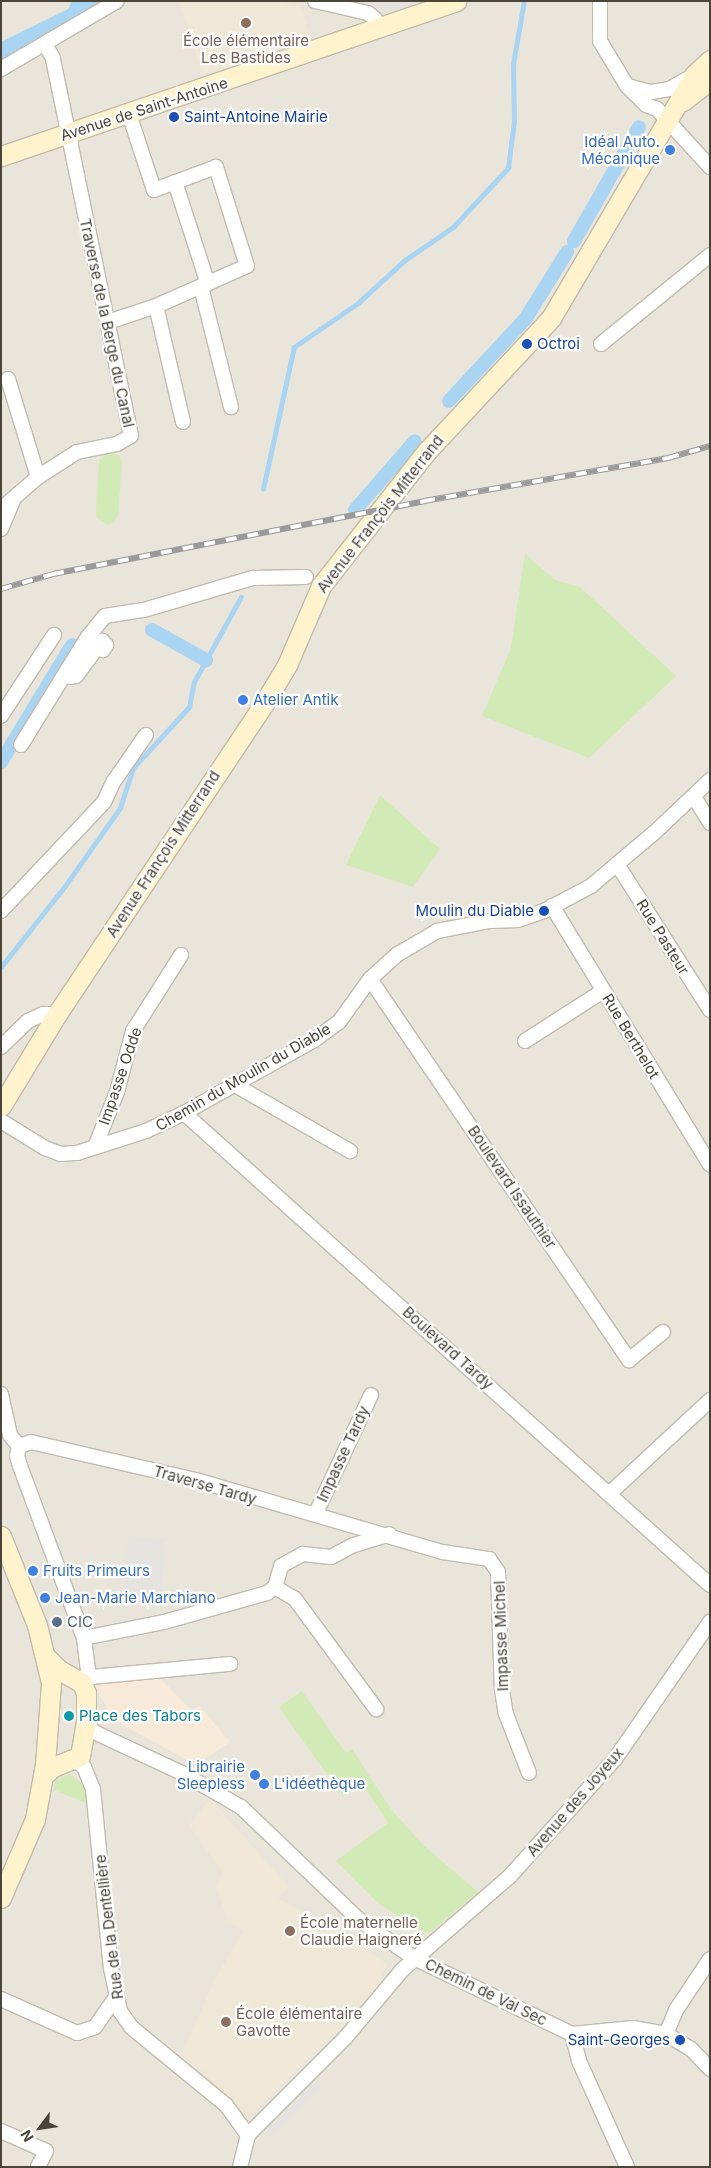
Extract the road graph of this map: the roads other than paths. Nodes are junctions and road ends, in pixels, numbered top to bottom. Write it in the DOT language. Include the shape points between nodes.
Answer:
graph roads {
  1 [pos="117,1"];
  2 [pos="315,1"];
  3 [pos="456,1"];
  4 [pos="600,1"];
  5 [pos="378,29"];
  6 [pos="45,44"];
  7 [pos="710,60"];
  8 [pos="1,69"];
  9 [pos="702,77"];
  10 [pos="627,86"];
  11 [pos="129,114"];
  12 [pos="671,114"];
  13 [pos="69,134"];
  14 [pos="1,156"];
  15 [pos="710,167"];
  16 [pos="175,182"];
  17 [pos="710,255"];
  18 [pos="205,285"];
  19 [pos="156,306"];
  20 [pos="108,322"];
  21 [pos="601,344"];
  22 [pos="8,379"];
  23 [pos="231,408"];
  24 [pos="183,422"];
  25 [pos="38,477"];
  26 [pos="13,500"];
  27 [pos="1,509"];
  28 [pos="1,529"];
  29 [pos="306,577"];
  30 [pos="54,635"];
  31 [pos="103,650"];
  32 [pos="66,672"];
  33 [pos="1,716"];
  34 [pos="146,735"];
  35 [pos="21,745"];
  36 [pos="710,780"];
  37 [pos="694,797"];
  38 [pos="710,823"];
  39 [pos="617,864"];
  40 [pos="552,906"];
  41 [pos="1,910"];
  42 [pos="181,955"];
  43 [pos="370,978"];
  44 [pos="604,991"];
  45 [pos="710,1010"];
  46 [pos="57,1014"];
  47 [pos="4,1039"];
  48 [pos="525,1041"];
  49 [pos="235,1085"];
  50 [pos="1,1106"];
  51 [pos="184,1113"];
  52 [pos="1,1121"];
  53 [pos="95,1147"];
  54 [pos="350,1151"];
  55 [pos="710,1165"];
  56 [pos="663,1332"];
  57 [pos="1,1394"];
  58 [pos="371,1395"];
  59 [pos="710,1400"];
  60 [pos="19,1446"];
  61 [pos="609,1494"];
  62 [pos="316,1513"];
  63 [pos="390,1534"];
  64 [pos="1,1536"];
  65 [pos="710,1585"];
  66 [pos="275,1587"];
  67 [pos="710,1622"];
  68 [pos="84,1638"];
  69 [pos="88,1659"];
  70 [pos="230,1664"];
  71 [pos="73,1680"];
  72 [pos="376,1710"];
  73 [pos="86,1723"];
  74 [pos="47,1750"];
  75 [pos="70,1761"];
  76 [pos="529,1773"];
  77 [pos="42,1776"];
  78 [pos="1,1898"];
  79 [pos="414,1958"];
  80 [pos="710,1959"];
  81 [pos="115,1998"];
  82 [pos="1,1999"];
  83 [pos="572,2034"];
  84 [pos="666,2034"];
  85 [pos="710,2069"];
  86 [pos="1,2131"];
  87 [pos="248,2134"];
  88 [pos="38,2167"];
  89 [pos="240,2167"];
  90 [pos="627,2167"];
  1 -- 6 [label="street"];
  2 -- 5 [label="street" via="368,13 375,19"];
  3 -- 5 [label="main road, Avenue de Saint-Antoine"];
  4 -- 10 [label="street" via="600,41"];
  5 -- 11 [label="main road, Avenue de Saint-Antoine"];
  6 -- 8 [label="street"];
  6 -- 13 [label="street, Traverse de la Berge du Canal" via="53,58"];
  7 -- 9 [label="main road, Avenue François Mitterrand"];
  9 -- 10 [label="street" via="651,92"];
  9 -- 12 [label="main road, Avenue François Mitterrand"];
  10 -- 12 [label="street"];
  11 -- 13 [label="main road, Avenue de Saint-Antoine"];
  11 -- 16 [label="street" via="154,190"];
  12 -- 15 [label="street"];
  12 -- 46 [label="main road, Avenue François Mitterrand" via="551,318 427,451 321,586 287,665 263,705"];
  13 -- 14 [label="main road, Avenue de Saint-Antoine"];
  13 -- 20 [label="street, Traverse de la Berge du Canal"];
  16 -- 18 [label="street"];
  16 -- 18 [label="street" via="216,167 247,266"];
  17 -- 21 [label="street"];
  18 -- 19 [label="street"];
  18 -- 23 [label="street"];
  19 -- 20 [label="street"];
  19 -- 24 [label="street"];
  20 -- 25 [label="street, Traverse de la Berge du Canal" via="131,436 117,444 77,452"];
  22 -- 25 [label="street"];
  25 -- 26 [label="street, Traverse de la Berge du Canal"];
  26 -- 27 [label="street, Traverse de la Berge du Canal"];
  26 -- 28 [label="street"];
  29 -- 32 [label="street" via="253,578 144,610 105,616"];
  30 -- 33 [label="street"];
  31 -- 32 [label="street" via="106,645 102,641 76,676 70,677"];
  32 -- 35 [label="street"];
  34 -- 41 [label="street" via="114,781 104,802"];
  36 -- 37 [label="street, Chemin du Moulin du Diable"];
  37 -- 38 [label="street"];
  37 -- 39 [label="street, Chemin du Moulin du Diable"];
  39 -- 40 [label="street, Chemin du Moulin du Diable" via="591,886"];
  39 -- 45 [label="street, Rue Pasteur"];
  40 -- 43 [label="street, Chemin du Moulin du Diable" via="518,920 490,921 437,931 398,954"];
  40 -- 44 [label="street, Rue Berthelot"];
  42 -- 53 [label="street, Impasse Odde" via="133,1031 117,1092"];
  43 -- 49 [label="street, Chemin du Moulin du Diable" via="339,1022"];
  43 -- 56 [label="street, Boulevard Issauthier" via="629,1360"];
  44 -- 48 [label="street"];
  44 -- 55 [label="street, Rue Berthelot"];
  46 -- 47 [label="street" via="43,1014 28,1021"];
  46 -- 50 [label="main road, Avenue François Mitterrand"];
  49 -- 51 [label="street, Chemin du Moulin du Diable"];
  49 -- 54 [label="street"];
  51 -- 53 [label="street, Chemin du Moulin du Diable" via="146,1131"];
  51 -- 61 [label="street, Boulevard Tardy"];
  52 -- 53 [label="street, Chemin du Moulin du Diable" via="61,1154"];
  57 -- 60 [label="street" via="10,1435"];
  58 -- 62 [label="street, Impasse Tardy"];
  59 -- 61 [label="street"];
  60 -- 62 [label="street, Traverse Tardy" via="27,1442 51,1446"];
  60 -- 68 [label="street" via="20,1466"];
  61 -- 65 [label="street, Boulevard Tardy"];
  62 -- 63 [label="street, Traverse Tardy"];
  63 -- 66 [label="street" via="354,1544 331,1557 303,1554 280,1566"];
  63 -- 76 [label="street, Impasse Michel" via="443,1552 489,1559 496,1565 502,1690 506,1714"];
  64 -- 71 [label="main road" via="37,1625 46,1657"];
  66 -- 68 [label="street" via="267,1593 164,1622"];
  66 -- 72 [label="street" via="295,1598"];
  67 -- 79 [label="street, Avenue des Joyeux" via="615,1758 510,1876"];
  68 -- 69 [label="street"];
  69 -- 71 [label="street"];
  69 -- 71 [label="street"];
  70 -- 71 [label="street"];
  71 -- 73 [label="main road"];
  71 -- 74 [label="main road"];
  73 -- 75 [label="main road" via="83,1750"];
  73 -- 79 [label="street, Chemin de Val Sec" via="94,1732 187,1775 240,1807 358,1919"];
  74 -- 75 [label="main road" via="53,1758"];
  74 -- 77 [label="main road"];
  75 -- 77 [label="main road"];
  75 -- 81 [label="street, Rue de la Dentellière" via="84,1768 93,1789"];
  77 -- 78 [label="main road" via="35,1819"];
  79 -- 83 [label="street, Chemin de Val Sec"];
  79 -- 87 [label="street, Avenue des Joyeux" via="346,2037"];
  80 -- 84 [label="street" via="676,2010"];
  81 -- 82 [label="street" via="95,2027 77,2033"];
  81 -- 87 [label="street, Rue de la Dentellière" via="131,2027 226,2105"];
  83 -- 84 [label="street" via="633,2028"];
  83 -- 90 [label="street" via="579,2061"];
  84 -- 85 [label="street" via="691,2048"];
  86 -- 88 [label="street" via="46,2151"];
  87 -- 89 [label="street"];
}
